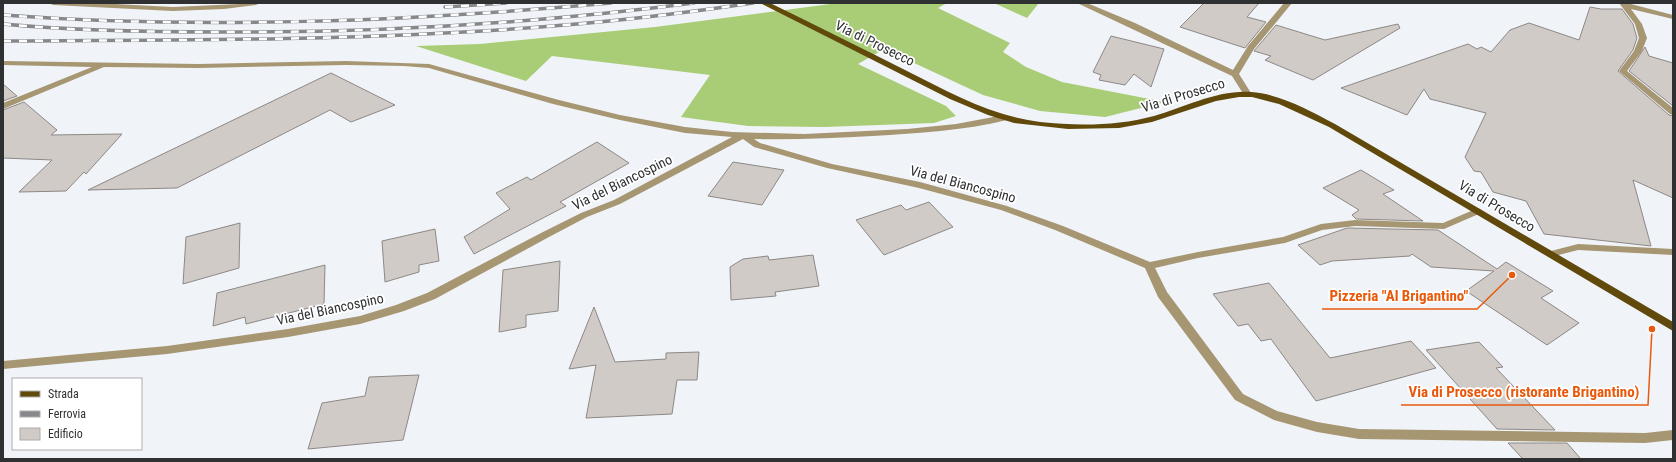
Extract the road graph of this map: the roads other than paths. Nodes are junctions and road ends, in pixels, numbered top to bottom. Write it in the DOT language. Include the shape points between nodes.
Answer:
graph roads {
  1 [pos="54,3"];
  2 [pos="256,3"];
  3 [pos="764,3"];
  4 [pos="1081,3"];
  5 [pos="1288,3"];
  6 [pos="1624,4"];
  7 [pos="1673,17"];
  8 [pos="3,63"];
  9 [pos="107,64"];
  10 [pos="1234,74"];
  11 [pos="1246,94"];
  12 [pos="3,106"];
  13 [pos="1673,112"];
  14 [pos="1004,118"];
  15 [pos="744,135"];
  16 [pos="1478,211"];
  17 [pos="1673,252"];
  18 [pos="1551,254"];
  19 [pos="1149,266"];
  20 [pos="1673,327"];
  21 [pos="3,365"];
  22 [pos="1673,435"];
  1 -- 2 [label="street" via="173,10"];
  3 -- 14 [label="main road, Via di Prosecco" via="949,95"];
  4 -- 10 [label="street"];
  5 -- 10 [label="street" via="1251,48"];
  6 -- 7 [label="street"];
  6 -- 13 [label="street" via="1640,26 1644,41 1623,71"];
  8 -- 9 [label="street, Via del Biancospino"];
  9 -- 12 [label="street, Via del Biancospino"];
  9 -- 15 [label="street, Via del Biancospino" via="198,66 346,63 429,66 633,120 685,130"];
  10 -- 11 [label="street"];
  11 -- 14 [label="main road, Via di Prosecco" via="1215,97 1138,123 1102,127 1060,126"];
  11 -- 16 [label="main road, Via di Prosecco" via="1265,97 1301,110"];
  14 -- 15 [label="street, Via del Biancospino" via="977,125 925,130 839,135"];
  15 -- 19 [label="street, Via del Biancospino" via="757,145 830,166 920,185 1004,208"];
  15 -- 21 [label="street, Via del Biancospino" via="617,202 584,215 431,296 400,308 360,320 265,336 167,350"];
  16 -- 18 [label="main road, Via di Prosecco"];
  16 -- 19 [label="street" via="1444,226 1355,223 1321,227 1285,240"];
  17 -- 18 [label="street" via="1578,247"];
  18 -- 20 [label="main road, Via di Prosecco"];
  19 -- 22 [label="street" via="1162,294 1239,397 1274,415 1317,427 1359,434 1646,438"];
}
